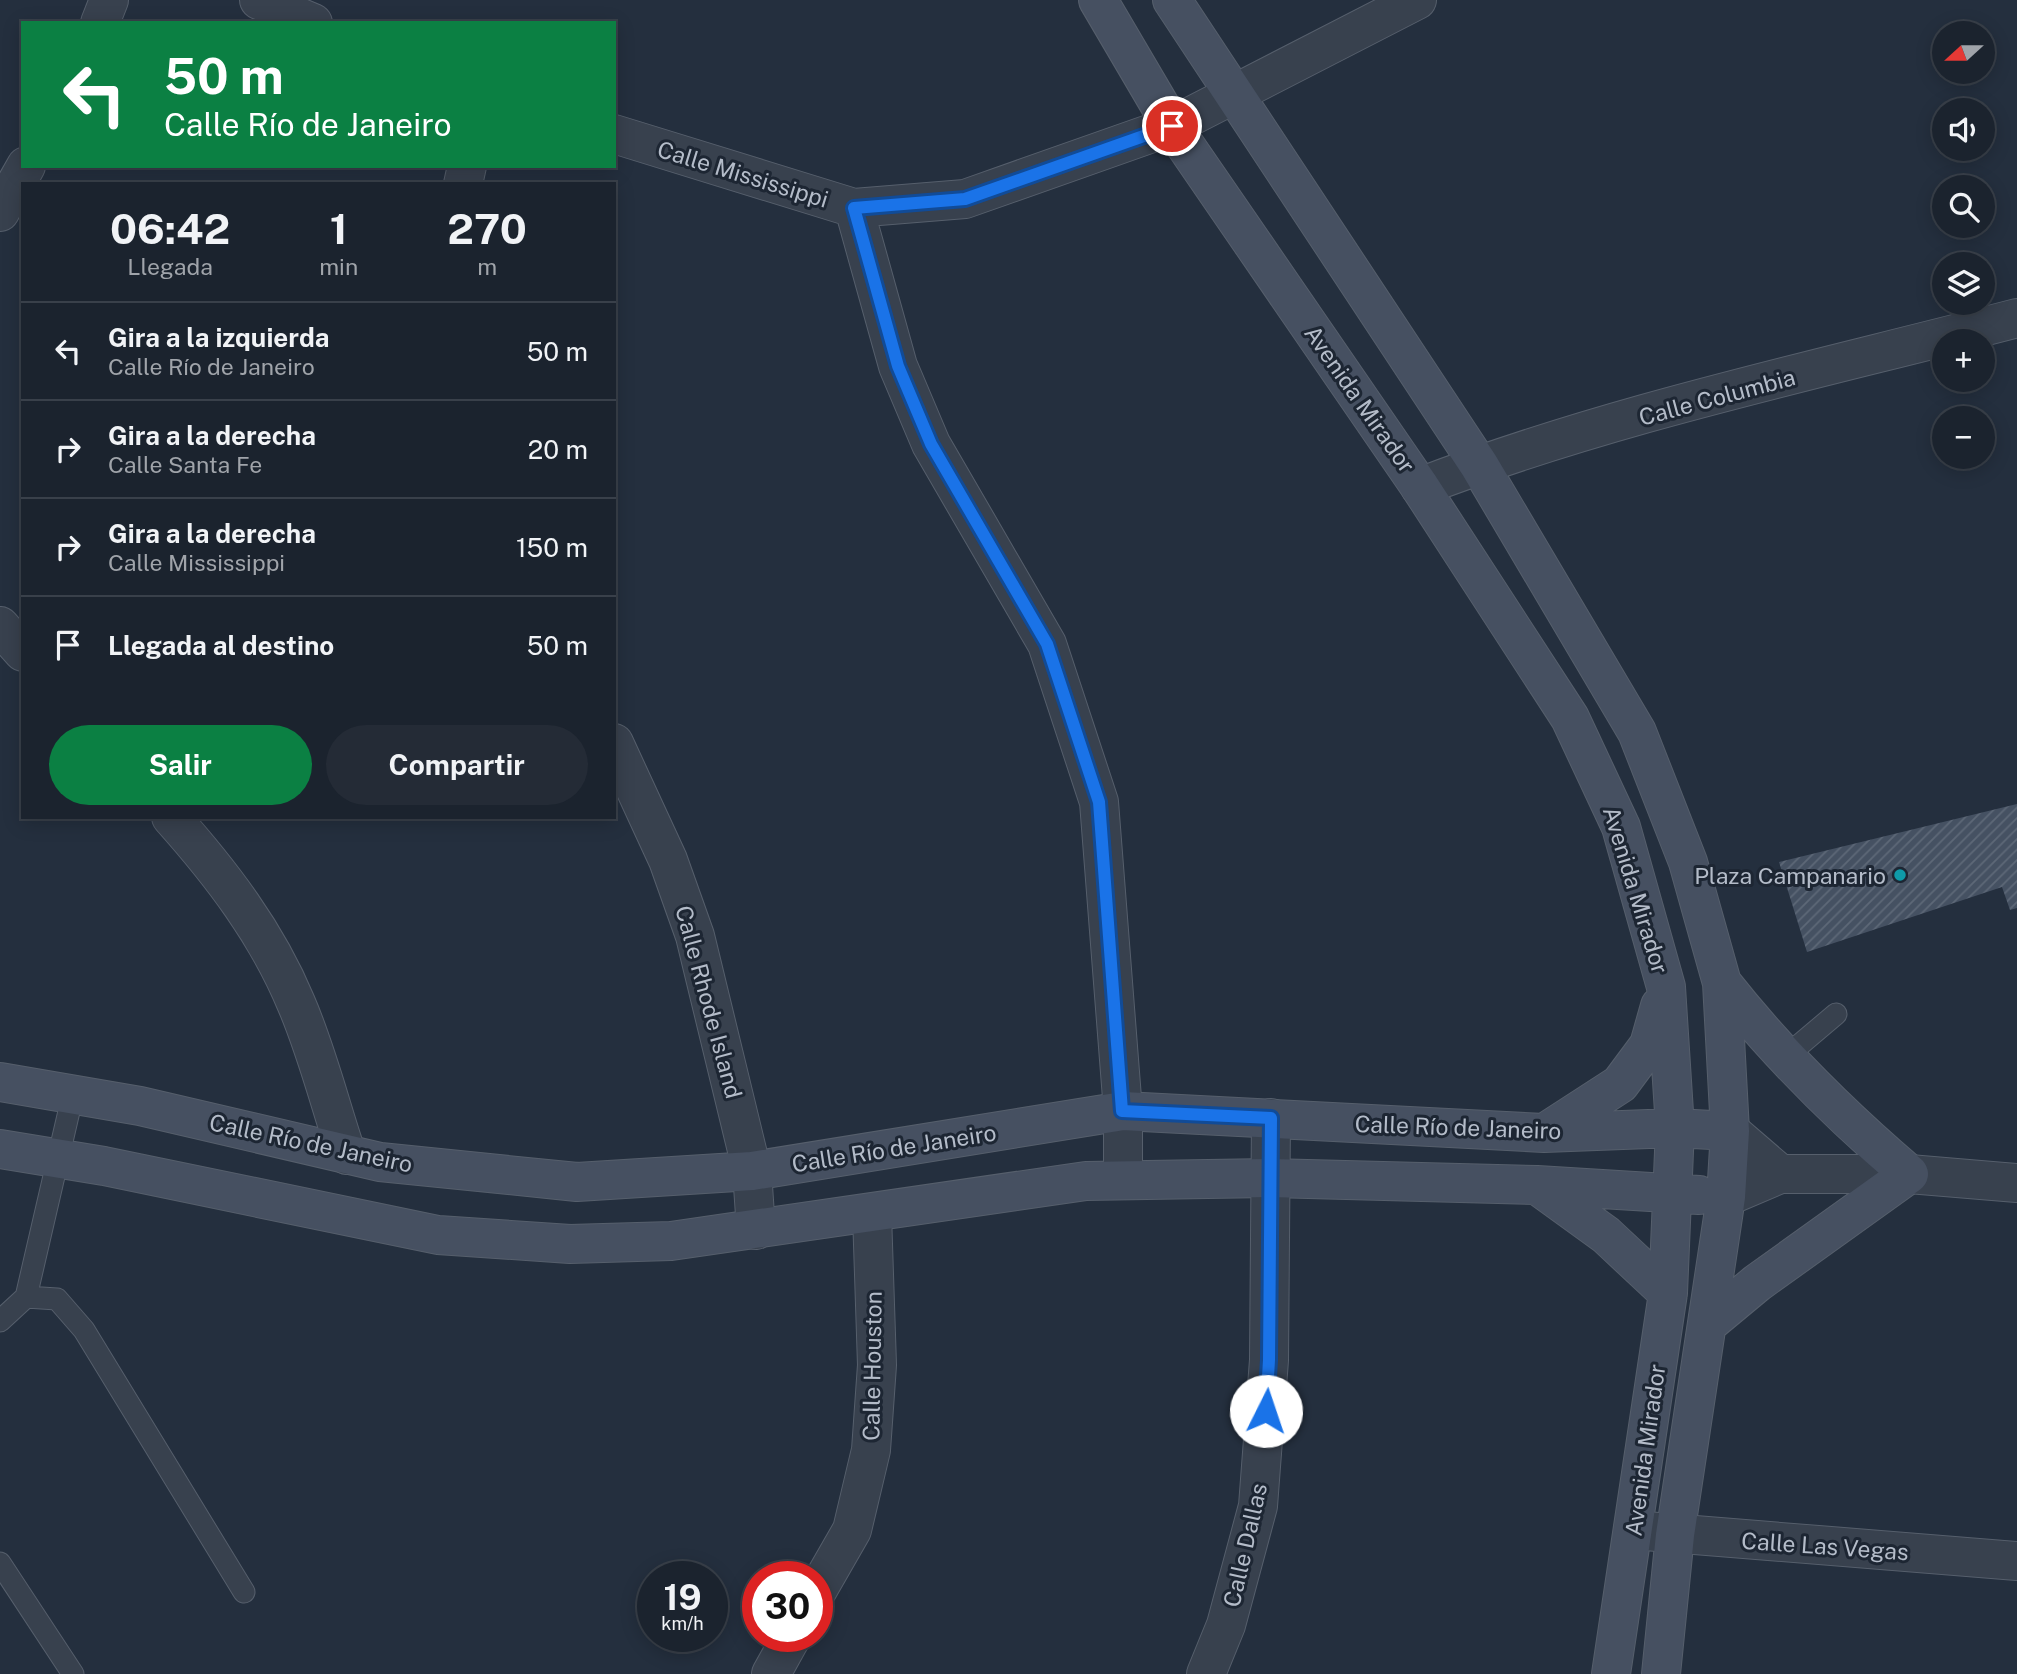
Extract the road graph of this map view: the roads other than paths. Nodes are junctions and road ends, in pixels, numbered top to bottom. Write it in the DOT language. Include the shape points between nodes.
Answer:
graph roads {
  1 [pos="109,0"];
  2 [pos="259,0"];
  3 [pos="1098,0"];
  4 [pos="1172,0"];
  5 [pos="1417,0"];
  6 [pos="101,21"];
  7 [pos="308,21"];
  8 [pos="1236,93"];
  9 [pos="1172,126"];
  10 [pos="616,135"];
  11 [pos="25,168"];
  12 [pos="854,208"];
  13 [pos="0,212"];
  14 [pos="2017,318"];
  15 [pos="1479,465"];
  16 [pos="1420,487"];
  17 [pos="0,626"];
  18 [pos="21,650"];
  19 [pos="616,747"];
  20 [pos="173,819"];
  21 [pos="1722,983"];
  22 [pos="1666,987"];
  23 [pos="1836,1014"];
  24 [pos="1784,1058"];
  25 [pos="0,1082"];
  26 [pos="73,1094"];
  27 [pos="1122,1111"];
  28 [pos="1271,1118"];
  29 [pos="1675,1128"];
  30 [pos="1730,1131"];
  31 [pos="1544,1133"];
  32 [pos="0,1149"];
  33 [pos="347,1155"];
  34 [pos="59,1159"];
  35 [pos="752,1171"];
  36 [pos="1780,1174"];
  37 [pos="1909,1174"];
  38 [pos="1269,1178"];
  39 [pos="1123,1180"];
  40 [pos="2017,1183"];
  41 [pos="1538,1185"];
  42 [pos="1673,1192"];
  43 [pos="1726,1197"];
  44 [pos="872,1214"];
  45 [pos="756,1230"];
  46 [pos="1668,1293"];
  47 [pos="26,1297"];
  48 [pos="0,1321"];
  49 [pos="1710,1322"];
  50 [pos="1633,1530"];
  51 [pos="1675,1535"];
  52 [pos="2017,1561"];
  53 [pos="0,1563"];
  54 [pos="833,1563"];
  55 [pos="244,1592"];
  56 [pos="783,1652"];
  57 [pos="73,1674"];
  58 [pos="771,1674"];
  59 [pos="1206,1674"];
  60 [pos="1612,1674"];
  61 [pos="1661,1674"];
  1 -- 6 [label="street"];
  2 -- 7 [label="street"];
  3 -- 9 [label="main road, Avenida Mirador"];
  4 -- 8 [label="main road, Avenida Mirador"];
  5 -- 8 [label="street, Calle Mississippi"];
  8 -- 9 [label="street, Calle Mississippi"];
  8 -- 15 [label="main road, Avenida Mirador"];
  9 -- 12 [label="street, Calle Mississippi" via="965,199"];
  9 -- 16 [label="main road, Avenida Mirador"];
  10 -- 12 [label="street, Calle Mississippi"];
  11 -- 13 [label="street"];
  12 -- 27 [label="street" via="898,366 931,444 1047,644 1099,802"];
  14 -- 15 [label="street, Calle Columbia" via="1603,427"];
  15 -- 16 [label="street, Calle Columbia"];
  15 -- 21 [label="main road, Avenida Mirador" via="1637,732 1688,863"];
  16 -- 22 [label="main road, Avenida Mirador" via="1570,718 1621,827"];
  17 -- 18 [label="street"];
  19 -- 35 [label="street, Calle Rhode Island" via="668,860 695,936"];
  20 -- 33 [label="street" via="261,932 297,1003"];
  21 -- 24 [label="main road"];
  21 -- 30 [label="main road, Avenida Mirador"];
  22 -- 29 [label="main road, Avenida Mirador"];
  22 -- 31 [label="main road" via="1649,1045 1620,1084"];
  23 -- 24 [label="lane"];
  24 -- 37 [label="main road" via="1844,1119"];
  25 -- 26 [label="main road, Calle Río de Janeiro"];
  26 -- 33 [label="main road, Calle Río de Janeiro"];
  26 -- 34 [label="lane"];
  27 -- 28 [label="main road, Calle Río de Janeiro"];
  27 -- 35 [label="main road, Calle Río de Janeiro"];
  27 -- 39 [label="street"];
  28 -- 31 [label="main road, Calle Río de Janeiro"];
  28 -- 38 [label="street, Calle Dallas"];
  29 -- 30 [label="main road, Calle Río de Janeiro"];
  29 -- 31 [label="main road, Calle Río de Janeiro"];
  29 -- 42 [label="main road, Avenida Mirador"];
  30 -- 36 [label="street"];
  30 -- 43 [label="main road, Avenida Mirador"];
  32 -- 34 [label="main road"];
  33 -- 35 [label="main road, Calle Río de Janeiro" via="577,1182"];
  34 -- 45 [label="main road" via="438,1235 570,1244 671,1241"];
  34 -- 47 [label="lane"];
  35 -- 45 [label="street, Calle Rhode Island"];
  36 -- 37 [label="street"];
  36 -- 43 [label="street"];
  37 -- 40 [label="street"];
  37 -- 49 [label="main road" via="1790,1258"];
  38 -- 39 [label="main road"];
  38 -- 41 [label="main road"];
  38 -- 59 [label="street, Calle Dallas" via="1269,1360 1258,1506 1226,1625"];
  39 -- 44 [label="main road" via="1086,1181"];
  41 -- 42 [label="main road"];
  41 -- 46 [label="main road" via="1606,1235"];
  42 -- 43 [label="main road"];
  42 -- 46 [label="main road, Avenida Mirador"];
  43 -- 49 [label="main road, Avenida Mirador"];
  44 -- 45 [label="main road"];
  44 -- 54 [label="street, Calle Houston" via="877,1364 871,1450 852,1530"];
  46 -- 50 [label="main road, Avenida Mirador"];
  47 -- 48 [label="lane"];
  47 -- 55 [label="lane" via="57,1299 84,1330"];
  49 -- 51 [label="main road, Avenida Mirador"];
  50 -- 51 [label="street, Calle Las Vegas"];
  50 -- 60 [label="main road, Avenida Mirador"];
  51 -- 52 [label="street, Calle Las Vegas"];
  51 -- 61 [label="main road, Avenida Mirador"];
  53 -- 57 [label="lane"];
  56 -- 58 [label="street"];
}
